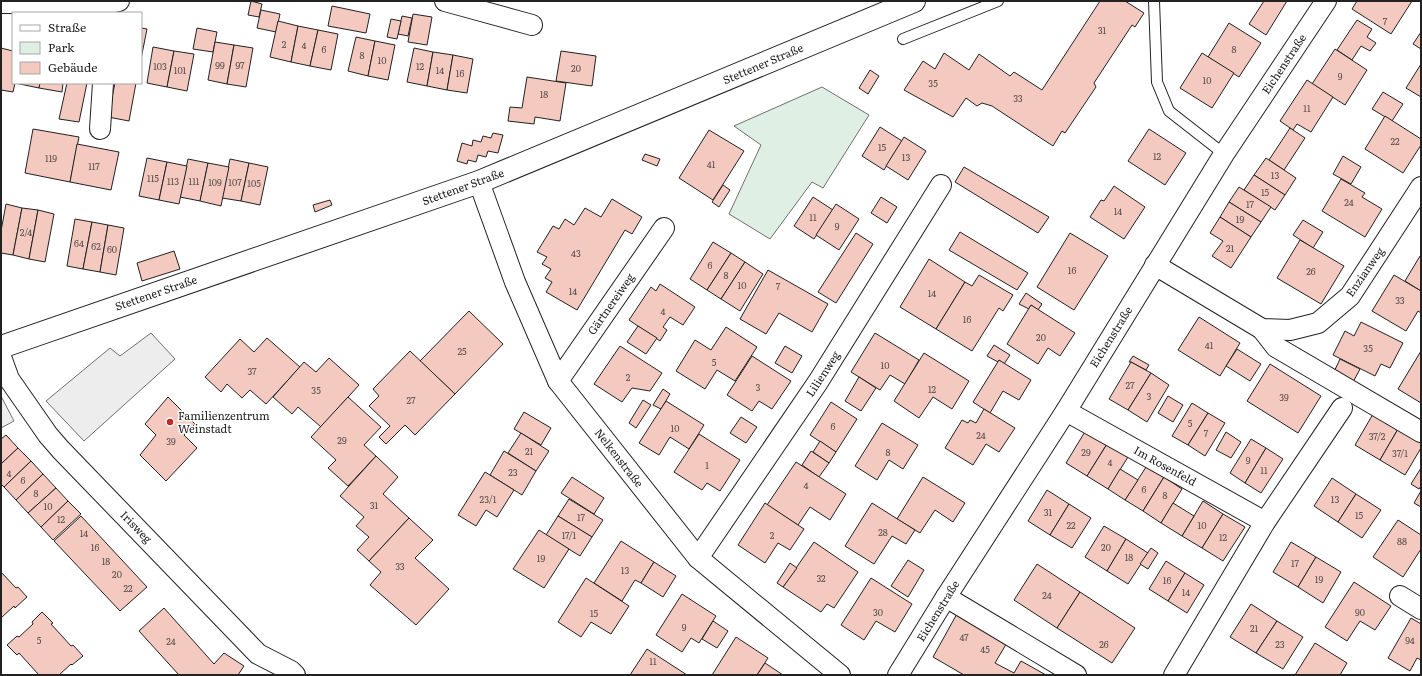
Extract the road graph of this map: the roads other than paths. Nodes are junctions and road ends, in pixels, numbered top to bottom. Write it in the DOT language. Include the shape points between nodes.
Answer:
graph roads {
  1 [pos="445,1"];
  2 [pos="914,1"];
  3 [pos="998,1"];
  4 [pos="1154,1"];
  5 [pos="1326,1"];
  6 [pos="1,3"];
  7 [pos="110,4"];
  8 [pos="532,25"];
  9 [pos="903,40"];
  10 [pos="103,84"];
  11 [pos="100,129"];
  12 [pos="1224,154"];
  13 [pos="479,182"];
  14 [pos="941,185"];
  15 [pos="1421,187"];
  16 [pos="664,228"];
  17 [pos="1155,266"];
  18 [pos="1262,329"];
  19 [pos="1,346"];
  20 [pos="1,357"];
  21 [pos="558,381"];
  22 [pos="1342,408"];
  23 [pos="1066,411"];
  24 [pos="1421,432"];
  25 [pos="1265,522"];
  26 [pos="698,558"];
  27 [pos="946,596"];
  28 [pos="1400,596"];
  29 [pos="1421,609"];
  30 [pos="904,673"];
  31 [pos="295,675"];
  32 [pos="840,675"];
  33 [pos="1076,675"];
  34 [pos="1174,675"];
  1 -- 8 [label="street"];
  2 -- 13 [label="street, Stettener Straße"];
  3 -- 9 [label="lane"];
  4 -- 12 [label="lane" via="1157,82 1169,111"];
  5 -- 12 [label="street, Eichenstraße"];
  6 -- 7 [label="street"];
  10 -- 11 [label="street"];
  12 -- 17 [label="street, Eichenstraße"];
  13 -- 19 [label="street, Stettener Straße"];
  13 -- 21 [label="street, Nelkenstraße" via="515,282"];
  14 -- 26 [label="street, Lilienweg" via="818,382"];
  15 -- 18 [label="street, Enzianweg" via="1350,296 1318,323 1290,330"];
  16 -- 21 [label="street, Gärtnereiweg"];
  17 -- 18 [label="street, Enzianweg"];
  17 -- 23 [label="street, Eichenstraße"];
  18 -- 24 [label="street, Enzianweg" via="1276,347"];
  20 -- 31 [label="street, Irisweg" via="10,379 61,450 258,654"];
  21 -- 26 [label="street, Nelkenstraße"];
  22 -- 25 [label="street"];
  23 -- 25 [label="street, Im Rosenfeld"];
  23 -- 27 [label="street, Eichenstraße"];
  25 -- 34 [label="street"];
  26 -- 32 [label="street, Nelkenstraße"];
  27 -- 30 [label="street, Eichenstraße"];
  27 -- 33 [label="street"];
  28 -- 29 [label="street"];
}
